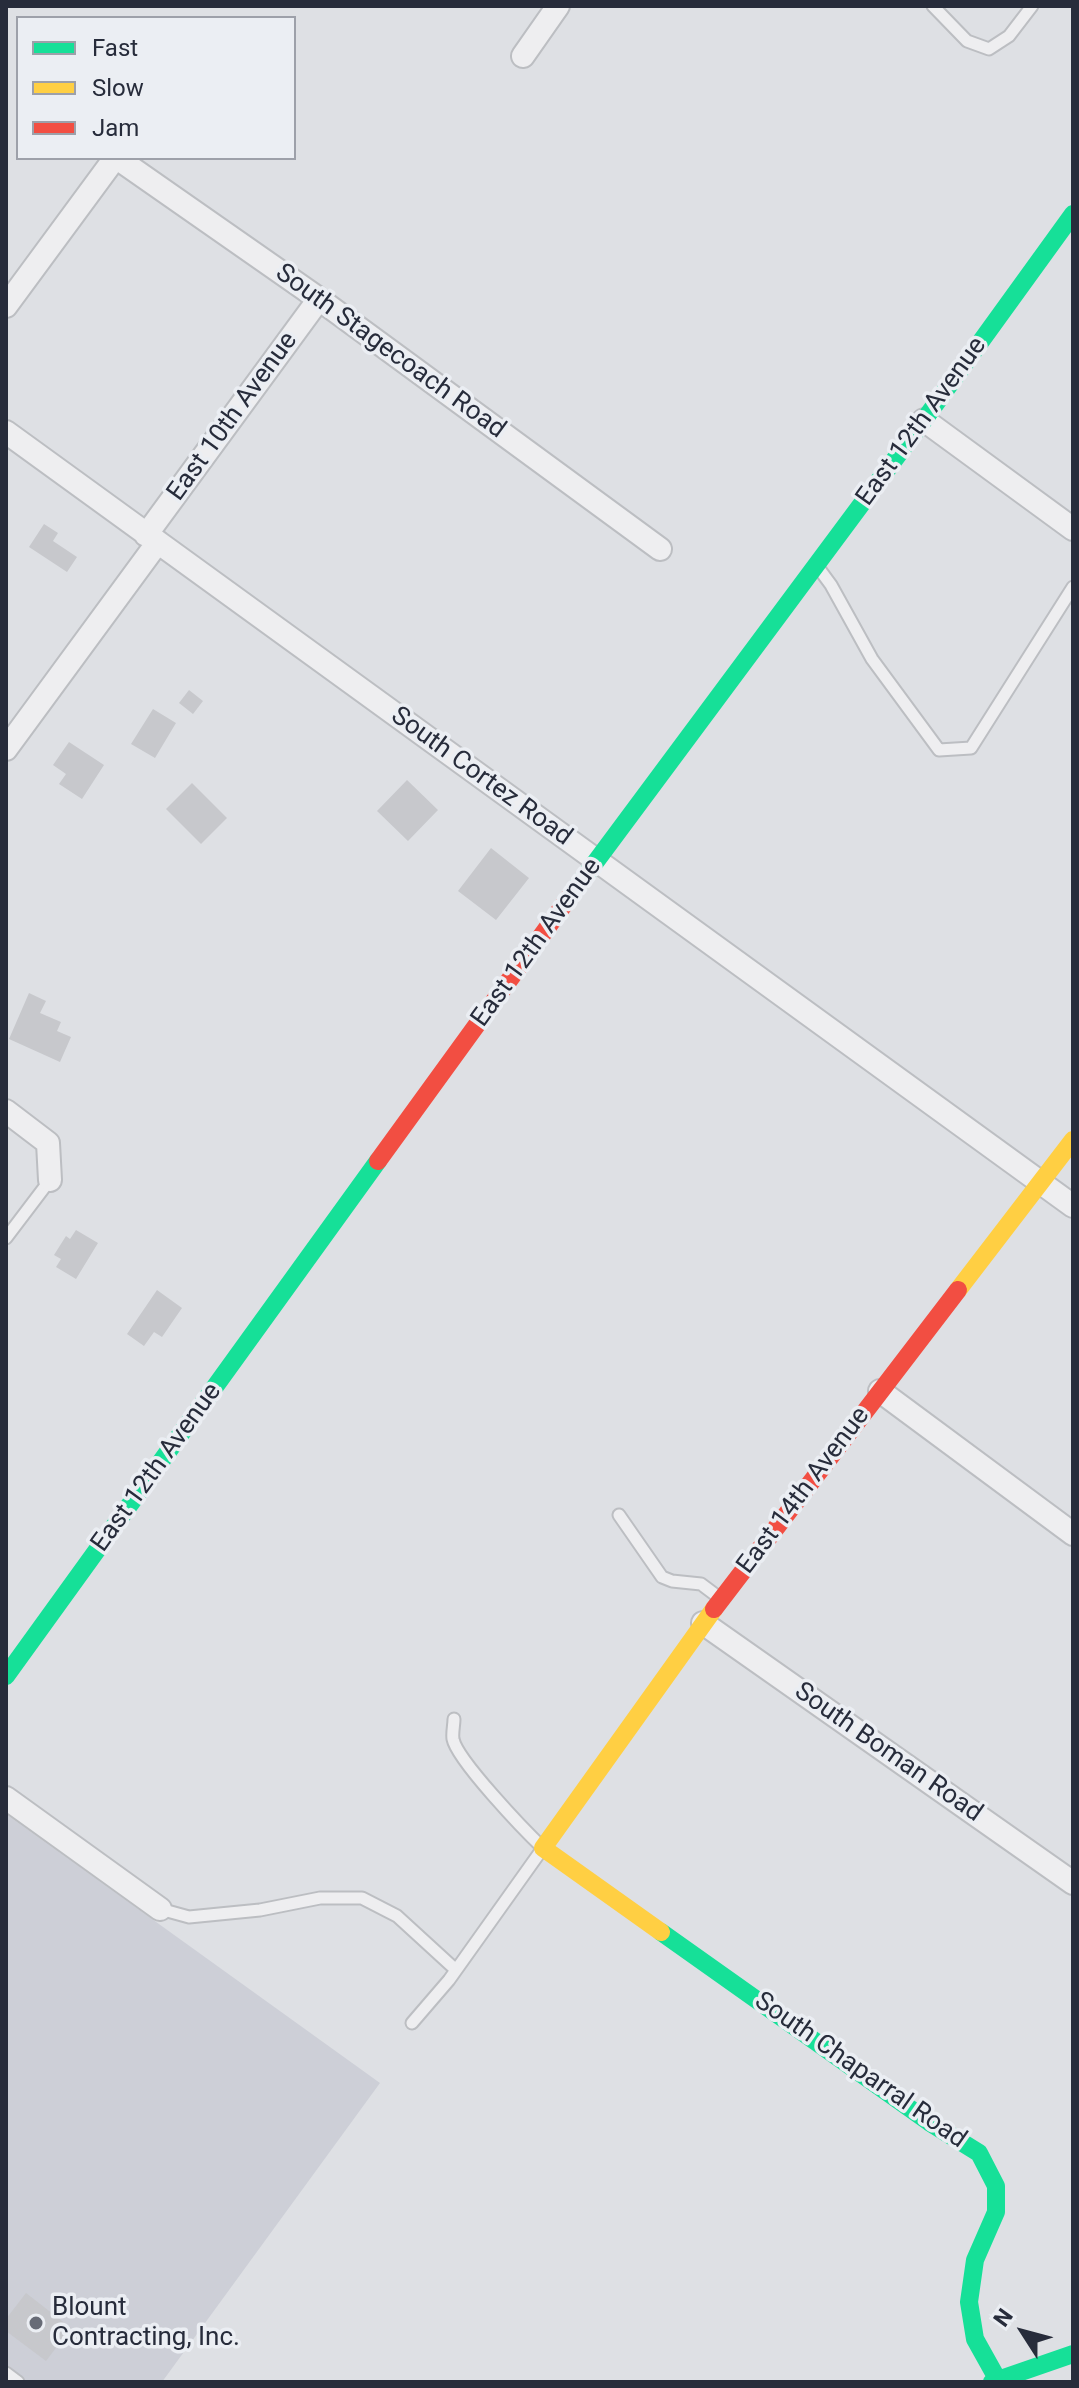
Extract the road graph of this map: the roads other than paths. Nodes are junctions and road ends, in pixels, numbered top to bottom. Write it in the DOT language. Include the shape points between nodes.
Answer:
graph roads {
  1 [pos="558,6"];
  2 [pos="933,6"];
  3 [pos="1032,6"];
  4 [pos="523,56"];
  5 [pos="112,160"];
  6 [pos="1073,214"];
  7 [pos="319,299"];
  8 [pos="6,306"];
  9 [pos="924,420"];
  10 [pos="6,432"];
  11 [pos="1073,529"];
  12 [pos="152,539"];
  13 [pos="660,549"];
  14 [pos="816,565"];
  15 [pos="1073,587"];
  16 [pos="6,749"];
  17 [pos="596,860"];
  18 [pos="6,1111"];
  19 [pos="1073,1140"];
  20 [pos="50,1180"];
  21 [pos="1041,1182"];
  22 [pos="1073,1206"];
  23 [pos="6,1238"];
  24 [pos="880,1391"];
  25 [pos="619,1515"];
  26 [pos="1073,1534"];
  27 [pos="721,1600"];
  28 [pos="703,1623"];
  29 [pos="6,1676"];
  30 [pos="454,1719"];
  31 [pos="6,1798"];
  32 [pos="543,1848"];
  33 [pos="1073,1883"];
  34 [pos="160,1909"];
  35 [pos="456,1970"];
  36 [pos="412,2023"];
  37 [pos="1073,2354"];
  38 [pos="6,2373"];
  39 [pos="996,2381"];
  40 [pos="18,2382"];
  1 -- 4 [label="street"];
  2 -- 3 [label="lane" via="967,41 989,49 1009,36"];
  5 -- 7 [label="street, South Stagecoach Road"];
  5 -- 8 [label="street"];
  6 -- 9 [label="street, East 12th Avenue"];
  7 -- 12 [label="street, East 10th Avenue"];
  7 -- 13 [label="street, South Stagecoach Road"];
  9 -- 11 [label="street"];
  9 -- 14 [label="street, East 12th Avenue"];
  10 -- 12 [label="street, South Cortez Road"];
  12 -- 16 [label="street, East 10th Avenue"];
  12 -- 17 [label="street, South Cortez Road"];
  14 -- 15 [label="lane" via="872,659 939,750 971,748"];
  14 -- 17 [label="street, East 12th Avenue"];
  17 -- 21 [label="street, South Cortez Road"];
  17 -- 29 [label="street, East 12th Avenue"];
  18 -- 20 [label="street" via="48,1143"];
  19 -- 21 [label="street, East 14th Avenue"];
  20 -- 23 [label="lane"];
  21 -- 22 [label="street, South Cortez Road"];
  21 -- 24 [label="street, East 14th Avenue"];
  24 -- 26 [label="street"];
  24 -- 27 [label="street, East 14th Avenue"];
  25 -- 27 [label="lane" via="662,1577 701,1584"];
  27 -- 28 [label="street, East 14th Avenue"];
  28 -- 32 [label="street, East 14th Avenue"];
  28 -- 33 [label="street, South Boman Road"];
  30 -- 32 [label="lane" via="453,1740 467,1762"];
  31 -- 34 [label="street"];
  32 -- 35 [label="lane"];
  32 -- 39 [label="street, South Chaparral Road" via="979,2153 996,2186 996,2212 975,2260 969,2302 975,2339"];
  34 -- 35 [label="lane" via="189,1917 320,1898 362,1898 397,1916"];
  35 -- 36 [label="lane"];
  37 -- 39 [label="street"];
  38 -- 40 [label="lane"];
}
